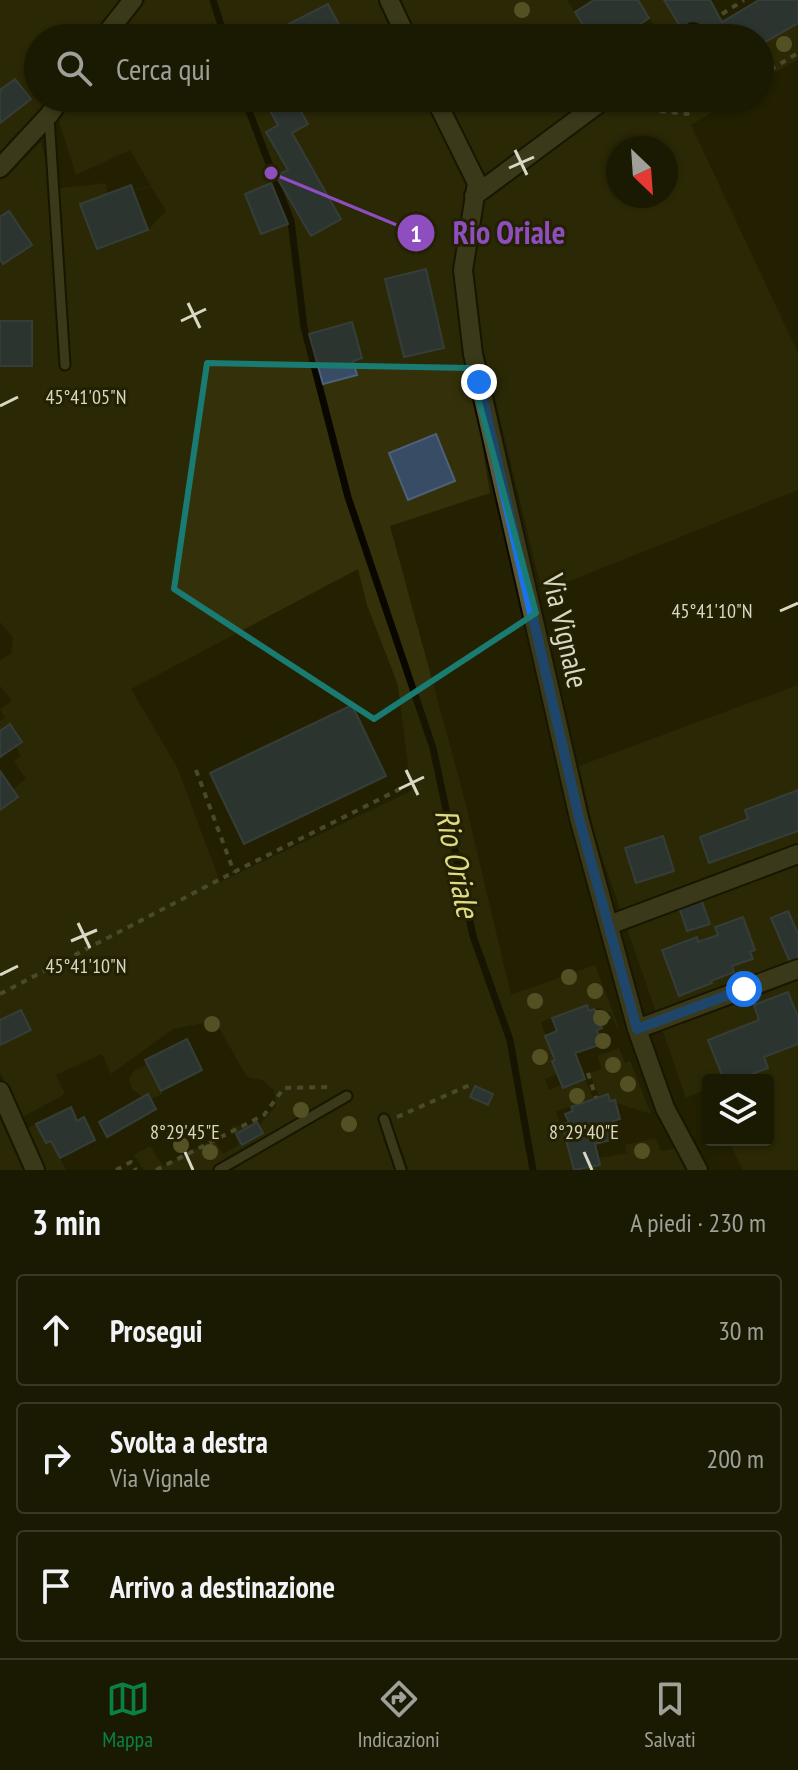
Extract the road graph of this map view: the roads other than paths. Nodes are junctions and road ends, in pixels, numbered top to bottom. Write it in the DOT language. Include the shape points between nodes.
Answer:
graph roads {
  1 [pos="133,0"];
  2 [pos="389,0"];
  3 [pos="114,24"];
  4 [pos="400,24"];
  5 [pos="51,112"];
  6 [pos="442,112"];
  7 [pos="587,112"];
  8 [pos="49,115"];
  9 [pos="0,168"];
  10 [pos="474,196"];
  11 [pos="65,365"];
  12 [pos="798,854"];
  13 [pos="609,925"];
  14 [pos="798,969"];
  15 [pos="637,1029"];
  16 [pos="0,1091"];
  17 [pos="347,1096"];
  18 [pos="384,1119"];
  19 [pos="35,1170"];
  20 [pos="219,1170"];
  21 [pos="401,1170"];
  22 [pos="698,1170"];
  1 -- 3 [label="street"];
  2 -- 4 [label="street"];
  5 -- 8 [label="street"];
  6 -- 10 [label="street, Via Vignale" via="477,183"];
  7 -- 10 [label="street"];
  8 -- 9 [label="street"];
  8 -- 11 [label="lane"];
  10 -- 13 [label="street, Via Vignale" via="463,270 473,354 575,803"];
  12 -- 13 [label="street"];
  13 -- 15 [label="street, Via Vignale"];
  14 -- 15 [label="street"];
  15 -- 22 [label="street, Via Vignale" via="665,1108"];
  16 -- 19 [label="street"];
  17 -- 20 [label="lane"];
  18 -- 21 [label="lane"];
}
